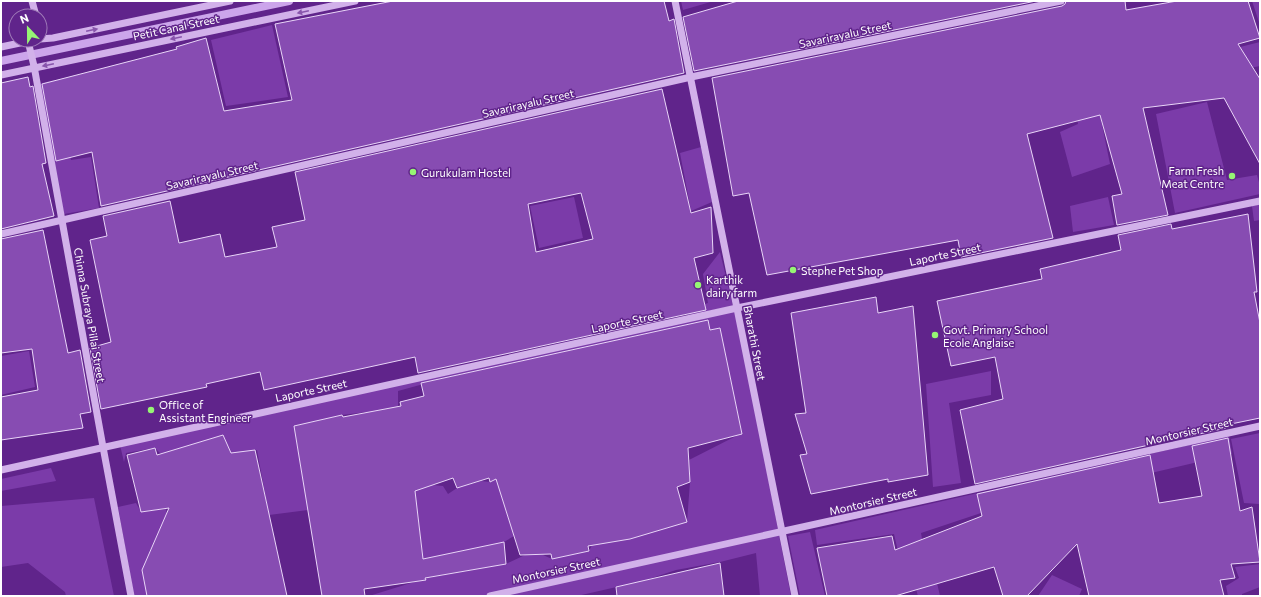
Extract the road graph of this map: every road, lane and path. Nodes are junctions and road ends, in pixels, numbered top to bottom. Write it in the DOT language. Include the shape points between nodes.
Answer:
graph roads {
  1 [pos="230,1"];
  2 [pos="355,1"];
  3 [pos="675,1"];
  4 [pos="1061,1"];
  5 [pos="48,38"];
  6 [pos="35,48"];
  7 [pos="34,67"];
  8 [pos="1,75"];
  9 [pos="691,77"];
  10 [pos="1260,201"];
  11 [pos="61,220"];
  12 [pos="1,234"];
  13 [pos="737,308"];
  14 [pos="1260,426"];
  15 [pos="103,447"];
  16 [pos="1,470"];
  17 [pos="782,532"];
  18 [pos="131,596"];
  19 [pos="490,596"];
  20 [pos="794,596"];
  5 -- 1 [label="street, Petit Canal Street, one-way"];
  2 -- 7 [label="street, Petit Canal Street, one-way"];
  3 -- 9 [label="street, Bharathi Street"];
  4 -- 9 [label="street, Savarirayalu Street"];
  6 -- 7 [label="street, Chinna Subraya Pillai Street, bridge"];
  7 -- 8 [label="street, Petit Canal Street"];
  7 -- 11 [label="street, Chinna Subraya Pillai Street"];
  9 -- 11 [label="street, Savarirayalu Street"];
  9 -- 13 [label="street, Bharathi Street"];
  10 -- 13 [label="street, Laporte Street"];
  11 -- 12 [label="street, Savarirayalu Street"];
  11 -- 15 [label="street, Chinna Subraya Pillai Street"];
  13 -- 15 [label="street, Laporte Street"];
  13 -- 17 [label="street, Bharathi Street"];
  14 -- 17 [label="street, Montorsier Street"];
  15 -- 16 [label="street, Laporte Street"];
  15 -- 18 [label="street, Chinna Subraya Pillai Street"];
  17 -- 19 [label="street, Montorsier Street"];
  17 -- 20 [label="street, Bharathi Street"];
}
